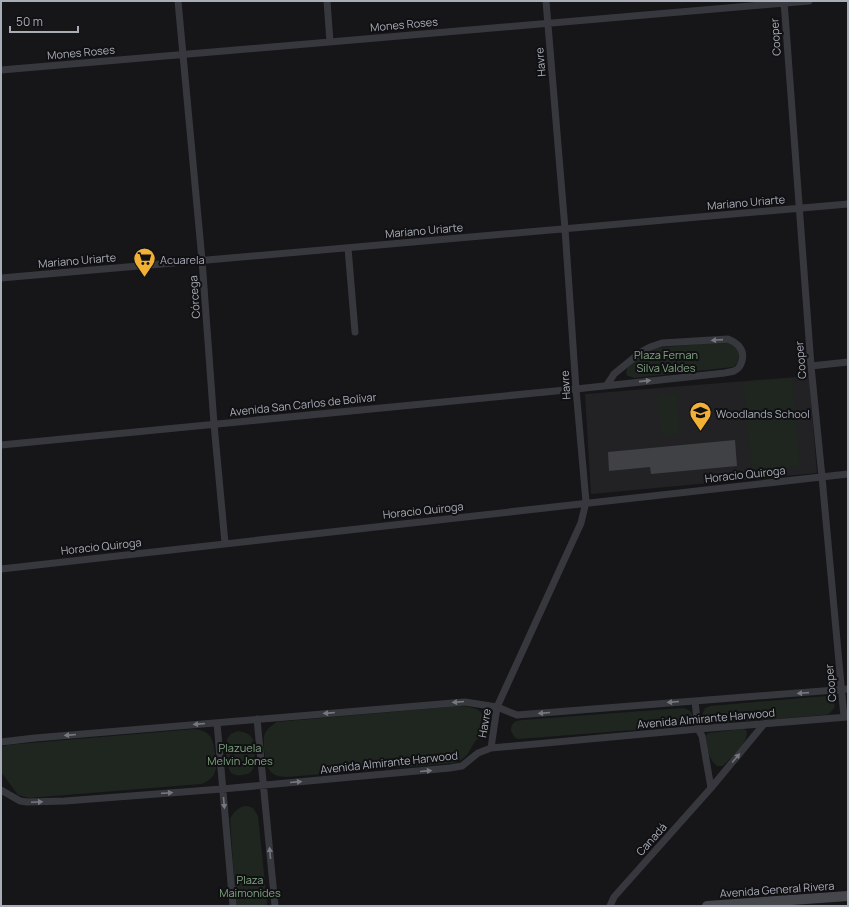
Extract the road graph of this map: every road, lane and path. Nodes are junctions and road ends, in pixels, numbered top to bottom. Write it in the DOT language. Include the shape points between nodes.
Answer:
graph roads {
  1 [pos="178,1"];
  2 [pos="327,1"];
  3 [pos="546,1"];
  4 [pos="809,1"];
  5 [pos="784,2"];
  6 [pos="548,23"];
  7 [pos="330,42"];
  8 [pos="183,54"];
  9 [pos="1,70"];
  10 [pos="848,204"];
  11 [pos="799,208"];
  12 [pos="565,229"];
  13 [pos="348,248"];
  14 [pos="202,260"];
  15 [pos="1,278"];
  16 [pos="355,332"];
  17 [pos="848,362"];
  18 [pos="811,366"];
  19 [pos="607,385"];
  20 [pos="576,389"];
  21 [pos="214,424"];
  22 [pos="1,445"];
  23 [pos="848,474"];
  24 [pos="822,477"];
  25 [pos="586,502"];
  26 [pos="225,543"];
  27 [pos="1,569"];
  28 [pos="845,689"];
  29 [pos="695,701"];
  30 [pos="497,707"];
  31 [pos="846,717"];
  32 [pos="257,719"];
  33 [pos="217,723"];
  34 [pos="764,724"];
  35 [pos="698,729"];
  36 [pos="1,742"];
  37 [pos="491,748"];
  38 [pos="264,785"];
  39 [pos="711,788"];
  40 [pos="222,789"];
  41 [pos="1,790"];
  42 [pos="848,896"];
  43 [pos="801,902"];
  44 [pos="232,906"];
  45 [pos="275,906"];
  46 [pos="610,906"];
  47 [pos="707,906"];
  1 -- 8 [label="street, Córcega"];
  2 -- 7 [label="street"];
  3 -- 6 [label="street, Havre"];
  4 -- 5 [label="street, Mones Roses"];
  5 -- 6 [label="street, Mones Roses"];
  5 -- 11 [label="street, Cooper"];
  6 -- 7 [label="street, Mones Roses"];
  6 -- 12 [label="street, Havre"];
  7 -- 8 [label="street, Mones Roses"];
  8 -- 9 [label="street, Mones Roses"];
  8 -- 14 [label="street, Córcega"];
  10 -- 11 [label="street, Mariano Uriarte"];
  11 -- 12 [label="street, Mariano Uriarte"];
  11 -- 18 [label="street, Cooper"];
  12 -- 13 [label="street, Mariano Uriarte"];
  12 -- 20 [label="street, Havre"];
  13 -- 14 [label="street, Mariano Uriarte"];
  13 -- 16 [label="street"];
  14 -- 15 [label="street, Mariano Uriarte"];
  14 -- 21 [label="street, Córcega"];
  17 -- 18 [label="street"];
  18 -- 24 [label="street, Cooper"];
  19 -- 19 [label="street, Avenida San Carlos de Bolívar, one-way" via="735,371 741,366 743,352 734,341 728,339 662,343 641,352 614,374"];
  19 -- 20 [label="street, Avenida San Carlos de Bolívar"];
  20 -- 21 [label="street, Avenida San Carlos de Bolívar"];
  20 -- 25 [label="street, Havre"];
  21 -- 22 [label="street, Avenida San Carlos de Bolívar"];
  21 -- 26 [label="street, Córcega"];
  23 -- 24 [label="street, Horacio Quiroga"];
  24 -- 25 [label="street, Horacio Quiroga"];
  24 -- 28 [label="street, Cooper"];
  25 -- 26 [label="street, Horacio Quiroga"];
  25 -- 30 [label="street, Havre" via="581,523"];
  26 -- 27 [label="street, Horacio Quiroga"];
  28 -- 29 [label="street, Avenida Almirante Harwood, one-way"];
  28 -- 31 [label="street, Cooper"];
  29 -- 30 [label="street, Avenida Almirante Harwood, one-way" via="517,715"];
  29 -- 35 [label="street"];
  30 -- 32 [label="street, Avenida Almirante Harwood, one-way" via="465,702"];
  30 -- 37 [label="street, Havre"];
  31 -- 34 [label="street, Avenida Almirante Harwood"];
  32 -- 33 [label="street, Avenida Almirante Harwood"];
  32 -- 38 [label="street"];
  33 -- 36 [label="street, Avenida Almirante Harwood, one-way"];
  33 -- 40 [label="street"];
  34 -- 35 [label="street, Avenida Almirante Harwood"];
  39 -- 34 [label="street, Canadá, one-way"];
  35 -- 37 [label="street, Avenida Almirante Harwood"];
  35 -- 39 [label="street" via="702,736"];
  38 -- 37 [label="street, Avenida Almirante Harwood, one-way" via="450,768 462,766 478,753"];
  38 -- 40 [label="street, Avenida Almirante Harwood"];
  45 -- 38 [label="street, one-way"];
  39 -- 46 [label="street, Canadá" via="614,897"];
  41 -- 40 [label="street, Avenida Almirante Harwood, one-way" via="20,801 27,802"];
  40 -- 44 [label="street, one-way"];
  42 -- 43 [label="main road, Avenida General Rivera"];
  43 -- 47 [label="main road, Avenida General Rivera"];
}
